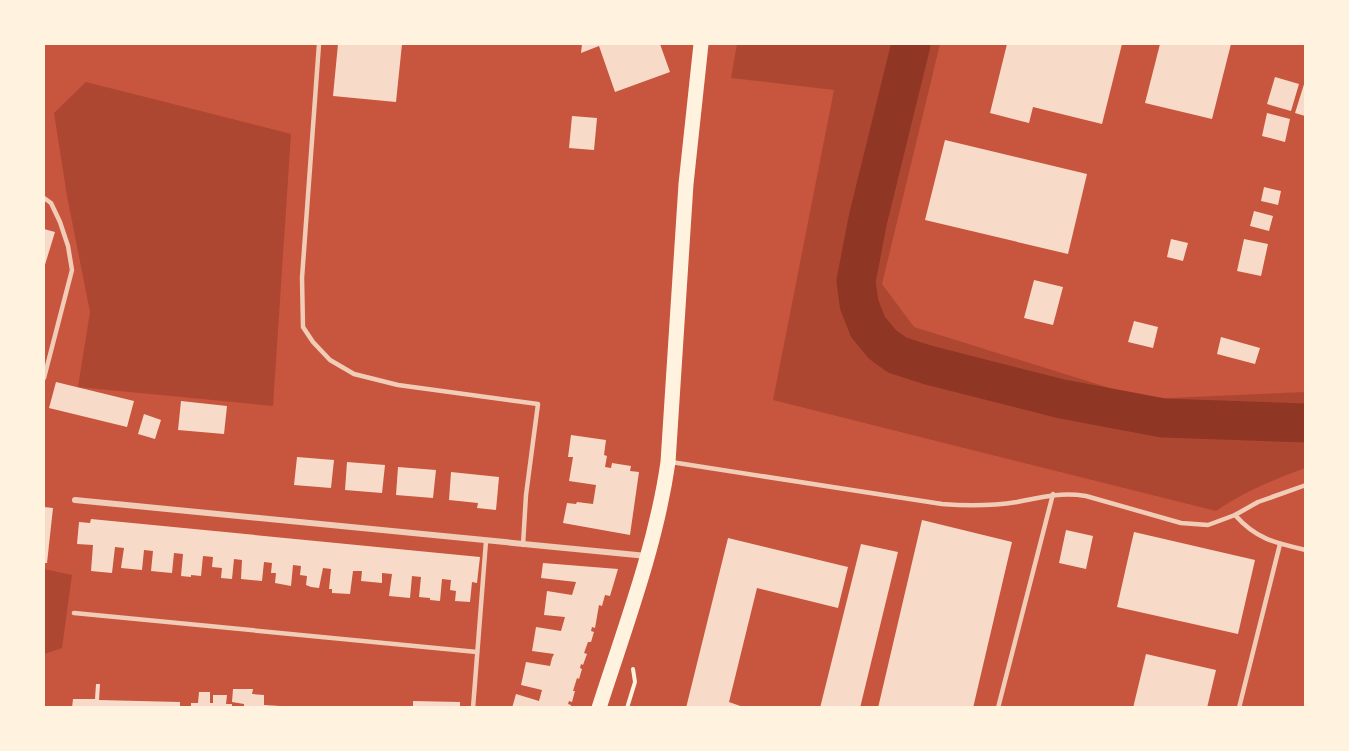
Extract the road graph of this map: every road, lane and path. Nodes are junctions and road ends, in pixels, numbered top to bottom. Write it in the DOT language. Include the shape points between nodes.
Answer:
graph roads {
  1 [pos="320,44"];
  2 [pos="702,44"];
  3 [pos="44,198"];
  4 [pos="44,378"];
  5 [pos="668,462"];
  6 [pos="1305,485"];
  7 [pos="1053,494"];
  8 [pos="75,500"];
  9 [pos="1235,515"];
  10 [pos="486,541"];
  11 [pos="1280,544"];
  12 [pos="523,545"];
  13 [pos="1305,550"];
  14 [pos="647,556"];
  15 [pos="74,613"];
  16 [pos="477,652"];
  17 [pos="633,669"];
  18 [pos="473,708"];
  19 [pos="599,708"];
  20 [pos="627,708"];
  21 [pos="998,708"];
  22 [pos="1239,708"];
  1 -- 12 [label="lane" via="302,278 303,327 330,360 354,374 398,385 538,404"];
  2 -- 5 [label="main road" via="686,184"];
  3 -- 4 [label="lane" via="51,203 60,222 72,270"];
  5 -- 7 [label="lane" via="960,506 995,505"];
  5 -- 14 [label="main road"];
  6 -- 9 [label="lane"];
  7 -- 9 [label="lane" via="1086,496 1195,525 1220,522"];
  7 -- 21 [label="lane"];
  8 -- 10 [label="street"];
  9 -- 11 [label="lane" via="1256,535"];
  10 -- 12 [label="street"];
  10 -- 16 [label="lane"];
  11 -- 13 [label="lane"];
  11 -- 22 [label="lane"];
  12 -- 14 [label="street"];
  14 -- 19 [label="main road"];
  15 -- 16 [label="lane"];
  16 -- 18 [label="lane"];
  17 -- 20 [label="path" via="635,682"];
}
